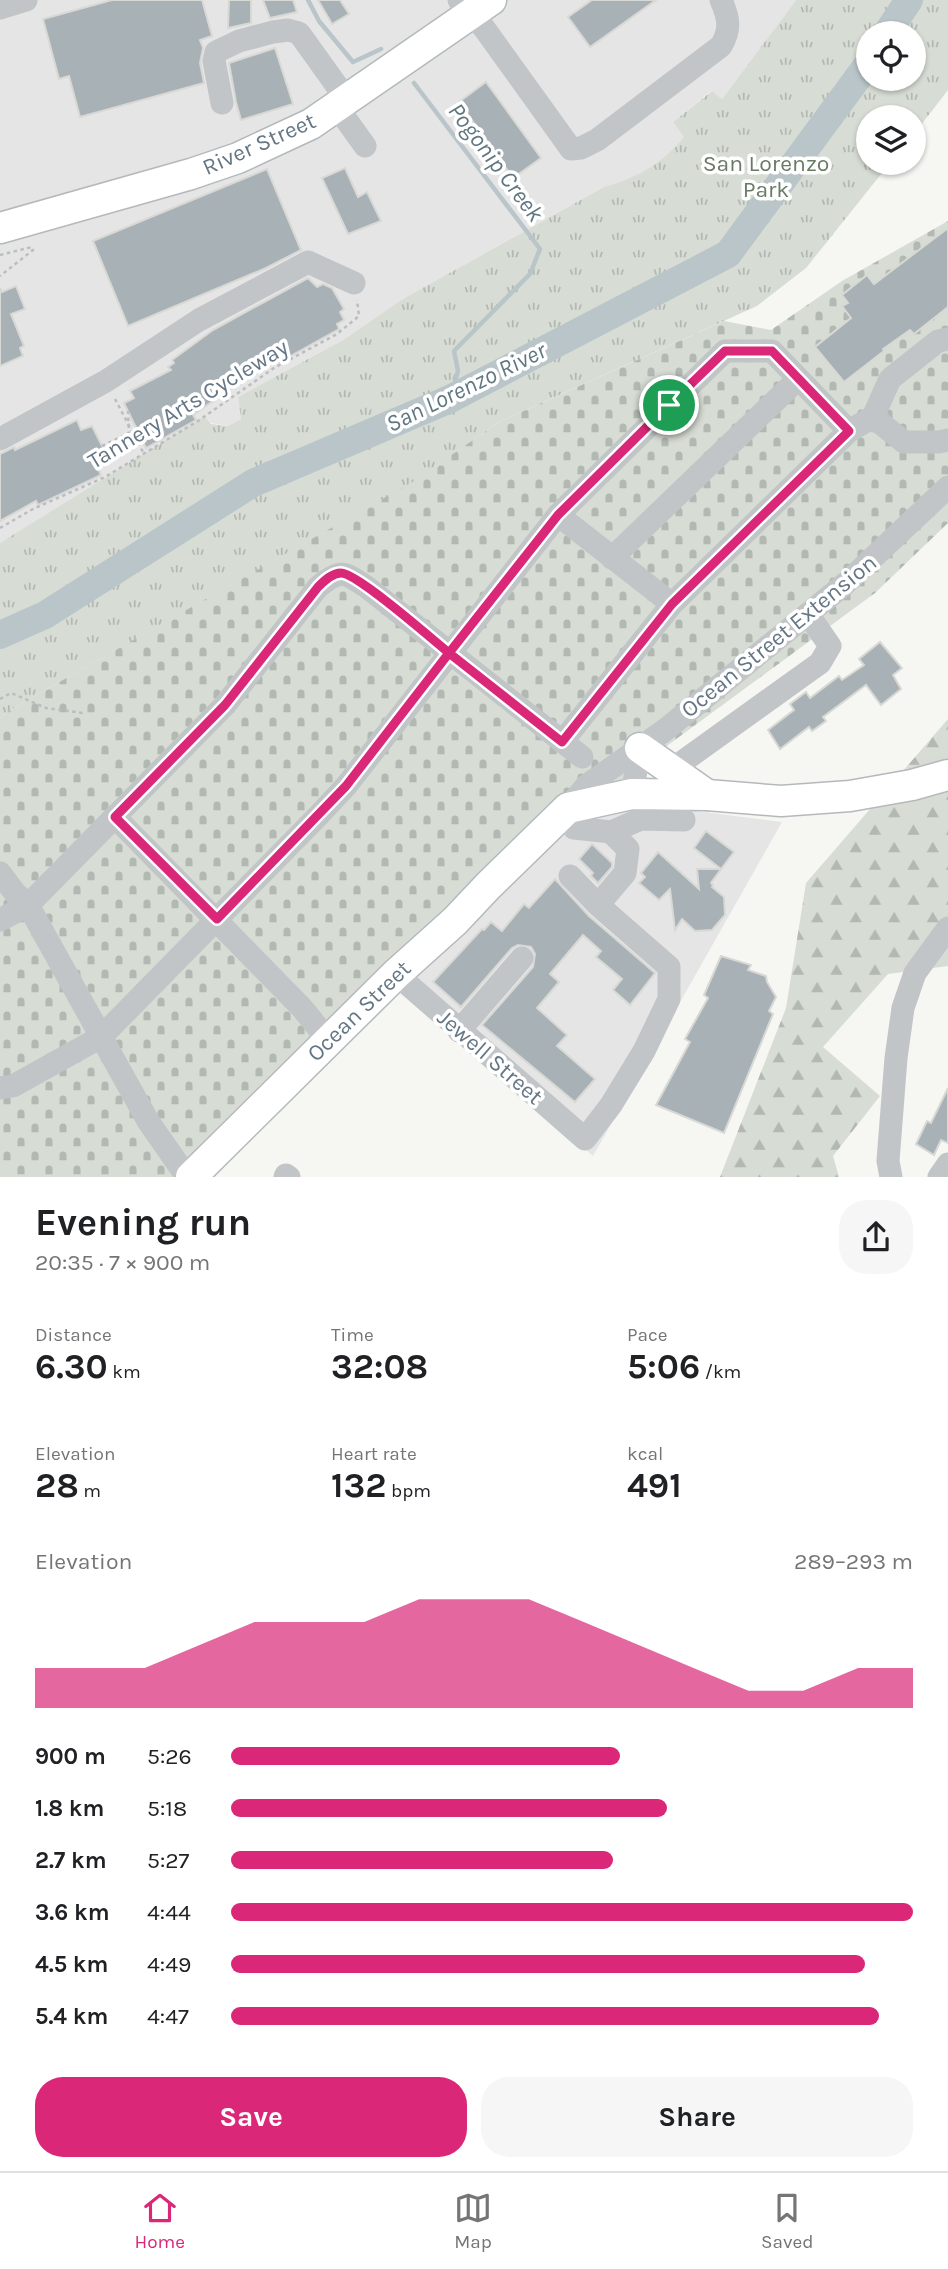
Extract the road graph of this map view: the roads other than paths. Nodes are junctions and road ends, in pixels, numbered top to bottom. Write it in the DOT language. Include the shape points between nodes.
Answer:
graph roads {
  1 [pos="26,0"];
  2 [pos="721,0"];
  3 [pos="474,4"];
  4 [pos="0,8"];
  5 [pos="222,103"];
  6 [pos="342,104"];
  7 [pos="365,146"];
  8 [pos="0,228"];
  9 [pos="354,283"];
  10 [pos="948,339"];
  11 [pos="798,379"];
  12 [pos="873,417"];
  13 [pos="849,431"];
  14 [pos="0,439"];
  15 [pos="948,440"];
  16 [pos="948,487"];
  17 [pos="558,515"];
  18 [pos="612,558"];
  19 [pos="672,604"];
  20 [pos="808,614"];
  21 [pos="449,653"];
  22 [pos="562,742"];
  23 [pos="640,748"];
  24 [pos="582,757"];
  25 [pos="671,770"];
  26 [pos="948,775"];
  27 [pos="707,795"];
  28 [pos="621,797"];
  29 [pos="115,817"];
  30 [pos="571,818"];
  31 [pos="684,820"];
  32 [pos="611,832"];
  33 [pos="0,873"];
  34 [pos="570,876"];
  35 [pos="28,905"];
  36 [pos="598,905"];
  37 [pos="217,919"];
  38 [pos="0,920"];
  39 [pos="948,929"];
  40 [pos="522,958"];
  41 [pos="396,974"];
  42 [pos="459,1031"];
  43 [pos="101,1037"];
  44 [pos="328,1041"];
  45 [pos="0,1088"];
  46 [pos="948,1164"];
  47 [pos="189,1177"];
  48 [pos="891,1177"];
  49 [pos="939,1177"];
  1 -- 4 [label="street"];
  2 -- 3 [label="street" via="729,33 721,47 597,140 571,149"];
  3 -- 6 [label="main road, River Street"];
  5 -- 6 [label="street" via="216,51 288,30 299,33"];
  6 -- 7 [label="street"];
  6 -- 8 [label="main road, River Street" via="312,124 238,158"];
  9 -- 14 [label="street" via="308,262 199,320 106,381"];
  10 -- 12 [label="street" via="938,341 890,379"];
  11 -- 13 [label="street"];
  11 -- 17 [label="street" via="772,351 725,351"];
  11 -- 18 [label="street"];
  12 -- 13 [label="street"];
  12 -- 15 [label="street" via="904,442"];
  13 -- 19 [label="street"];
  16 -- 20 [label="street, Ocean Street Extension"];
  17 -- 18 [label="street"];
  17 -- 21 [label="street"];
  18 -- 19 [label="street"];
  19 -- 22 [label="street"];
  20 -- 23 [label="street, Ocean Street Extension"];
  20 -- 25 [label="street" via="830,646 820,663"];
  21 -- 22 [label="street"];
  21 -- 29 [label="street" via="368,588 344,573 335,574 318,587 225,705"];
  21 -- 37 [label="street" via="346,786"];
  22 -- 24 [label="street"];
  23 -- 25 [label="main road"];
  23 -- 28 [label="street"];
  23 -- 30 [label="street, Ocean Street" via="586,786"];
  25 -- 27 [label="main road"];
  26 -- 27 [label="main road" via="850,796 781,801"];
  27 -- 28 [label="main road"];
  28 -- 30 [label="main road" via="588,802"];
  29 -- 35 [label="street"];
  29 -- 37 [label="street"];
  30 -- 32 [label="street"];
  30 -- 41 [label="main road, Ocean Street" via="528,846"];
  31 -- 32 [label="street" via="641,819"];
  32 -- 36 [label="street" via="628,849 625,873"];
  33 -- 35 [label="street"];
  34 -- 36 [label="street"];
  35 -- 38 [label="street"];
  35 -- 43 [label="street"];
  36 -- 42 [label="street, Jewell Street" via="669,967 669,999 645,1051 584,1139"];
  37 -- 43 [label="street"];
  37 -- 44 [label="street"];
  39 -- 48 [label="street" via="920,964 903,1008 888,1161"];
  40 -- 42 [label="street"];
  41 -- 42 [label="street, Jewell Street"];
  41 -- 44 [label="main road, Ocean Street"];
  43 -- 45 [label="street" via="13,1086"];
  43 -- 47 [label="street" via="148,1121"];
  44 -- 47 [label="main road, Ocean Street"];
  46 -- 49 [label="street"];
}
